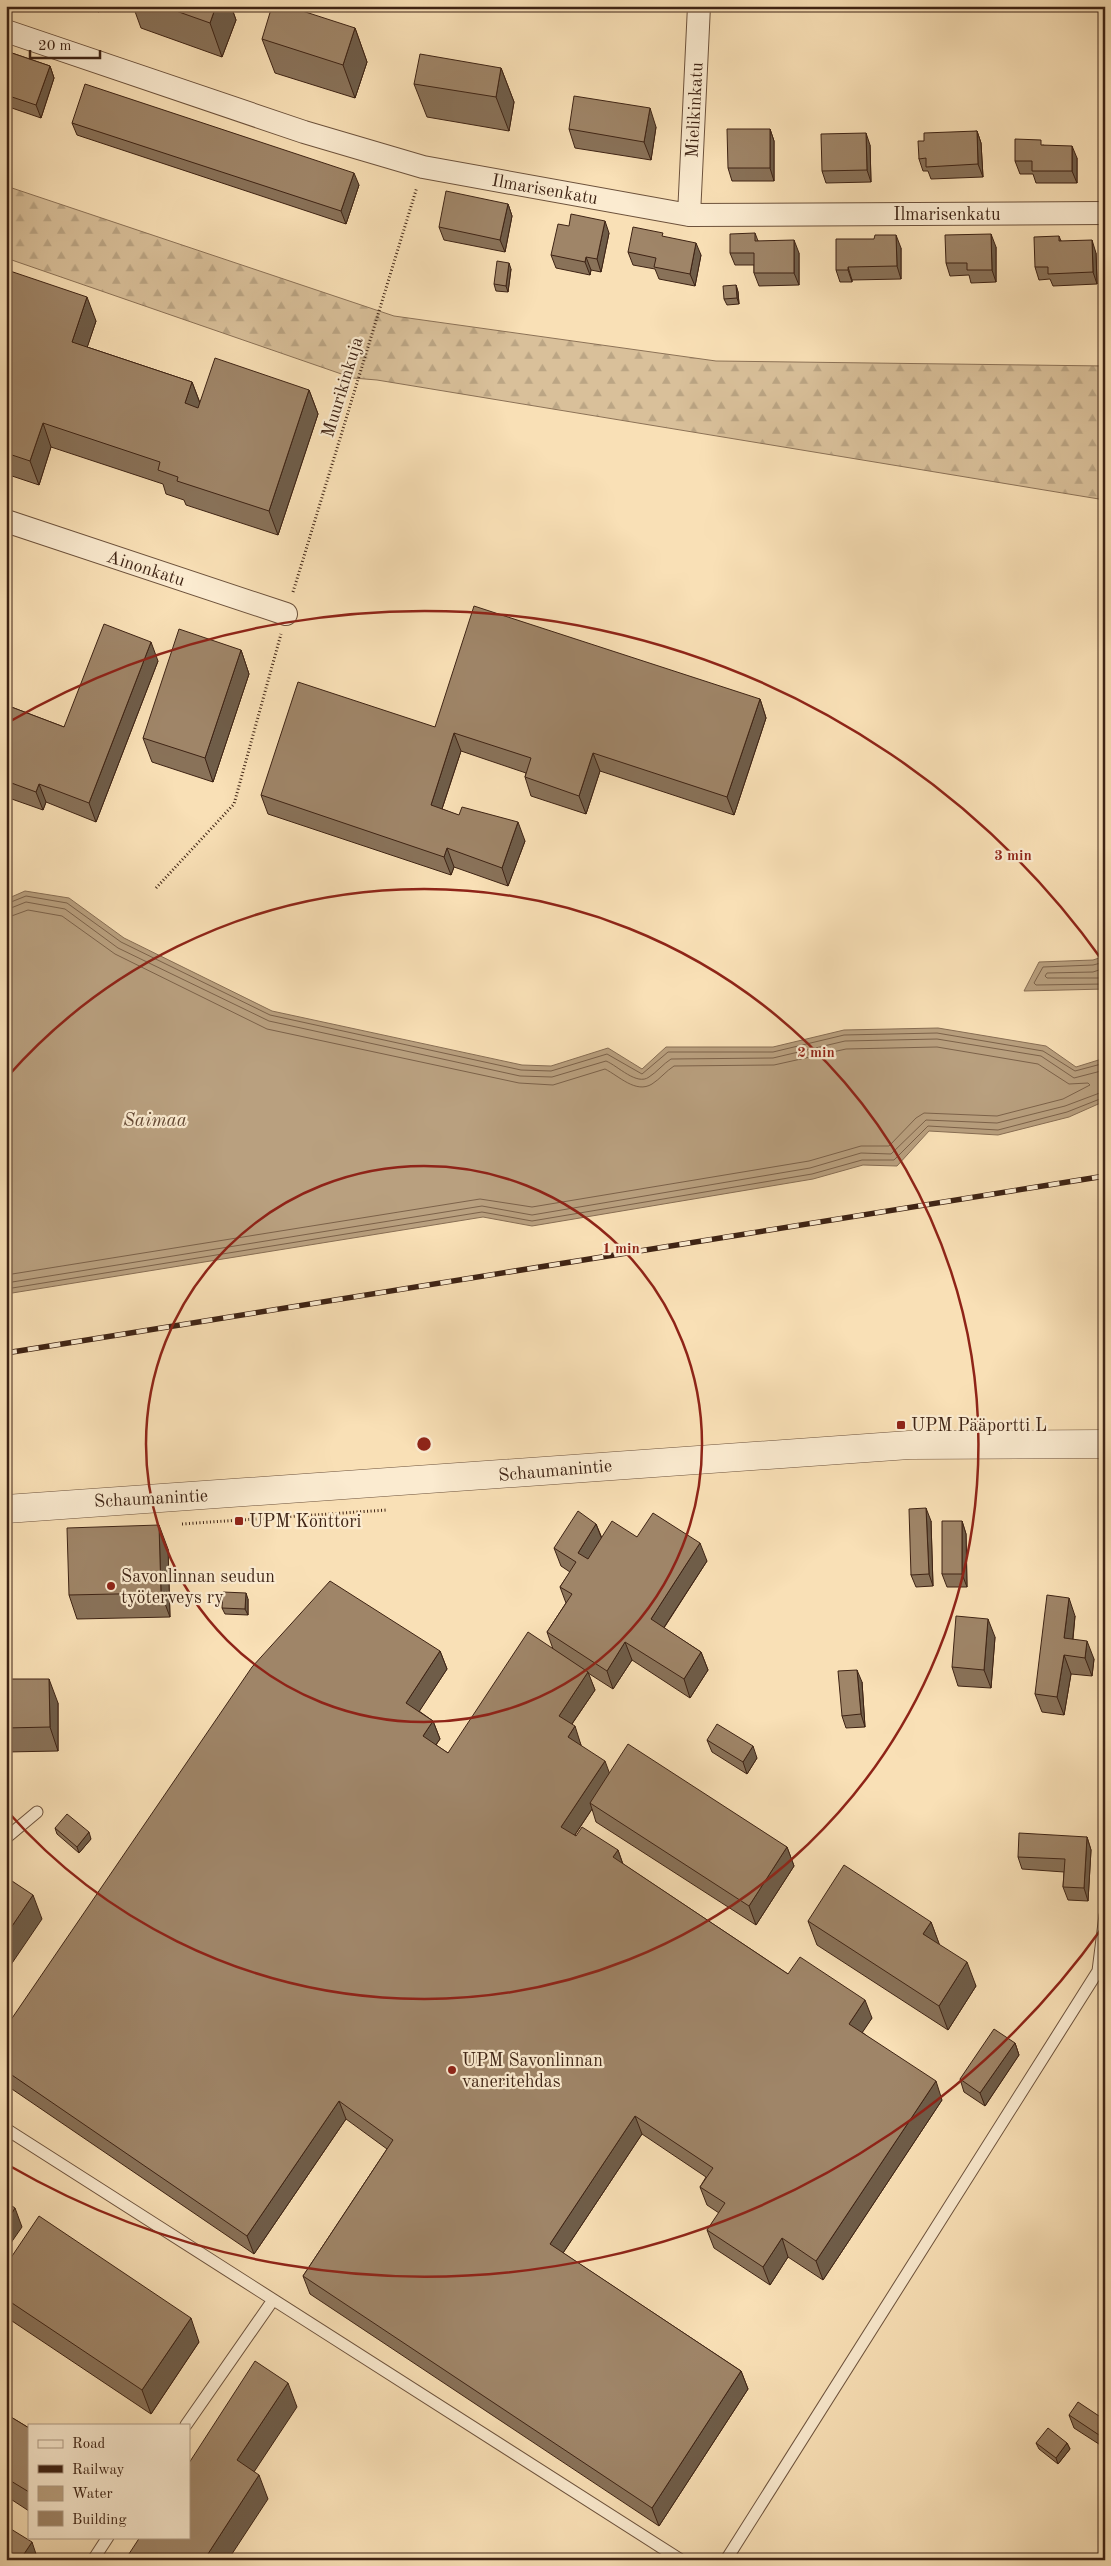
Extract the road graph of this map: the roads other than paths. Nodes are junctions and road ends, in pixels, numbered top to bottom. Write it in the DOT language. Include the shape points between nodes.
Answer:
graph roads {
  1 [pos="699,6"];
  2 [pos="6,30"];
  3 [pos="1105,213"];
  4 [pos="689,214"];
  5 [pos="6,521"];
  6 [pos="286,614"];
  7 [pos="1105,1444"];
  8 [pos="6,1509"];
  9 [pos="37,1812"];
  10 [pos="6,1838"];
  11 [pos="1105,1915"];
  12 [pos="1101,1971"];
  13 [pos="6,2129"];
  14 [pos="273,2300"];
  15 [pos="187,2424"];
  16 [pos="107,2538"];
  17 [pos="93,2560"];
  18 [pos="681,2560"];
  19 [pos="726,2560"];
  1 -- 4 [label="street, Mielikinkatu"];
  2 -- 4 [label="street, Ilmarisenkatu" via="304,132 423,168"];
  3 -- 4 [label="street, Ilmarisenkatu"];
  5 -- 6 [label="street, Ainonkatu"];
  7 -- 8 [label="street, Schaumanintie" via="909,1445"];
  9 -- 10 [label="lane"];
  11 -- 12 [label="lane"];
  12 -- 19 [label="lane"];
  13 -- 14 [label="lane"];
  14 -- 15 [label="lane"];
  14 -- 18 [label="lane"];
  16 -- 17 [label="lane"];
}
